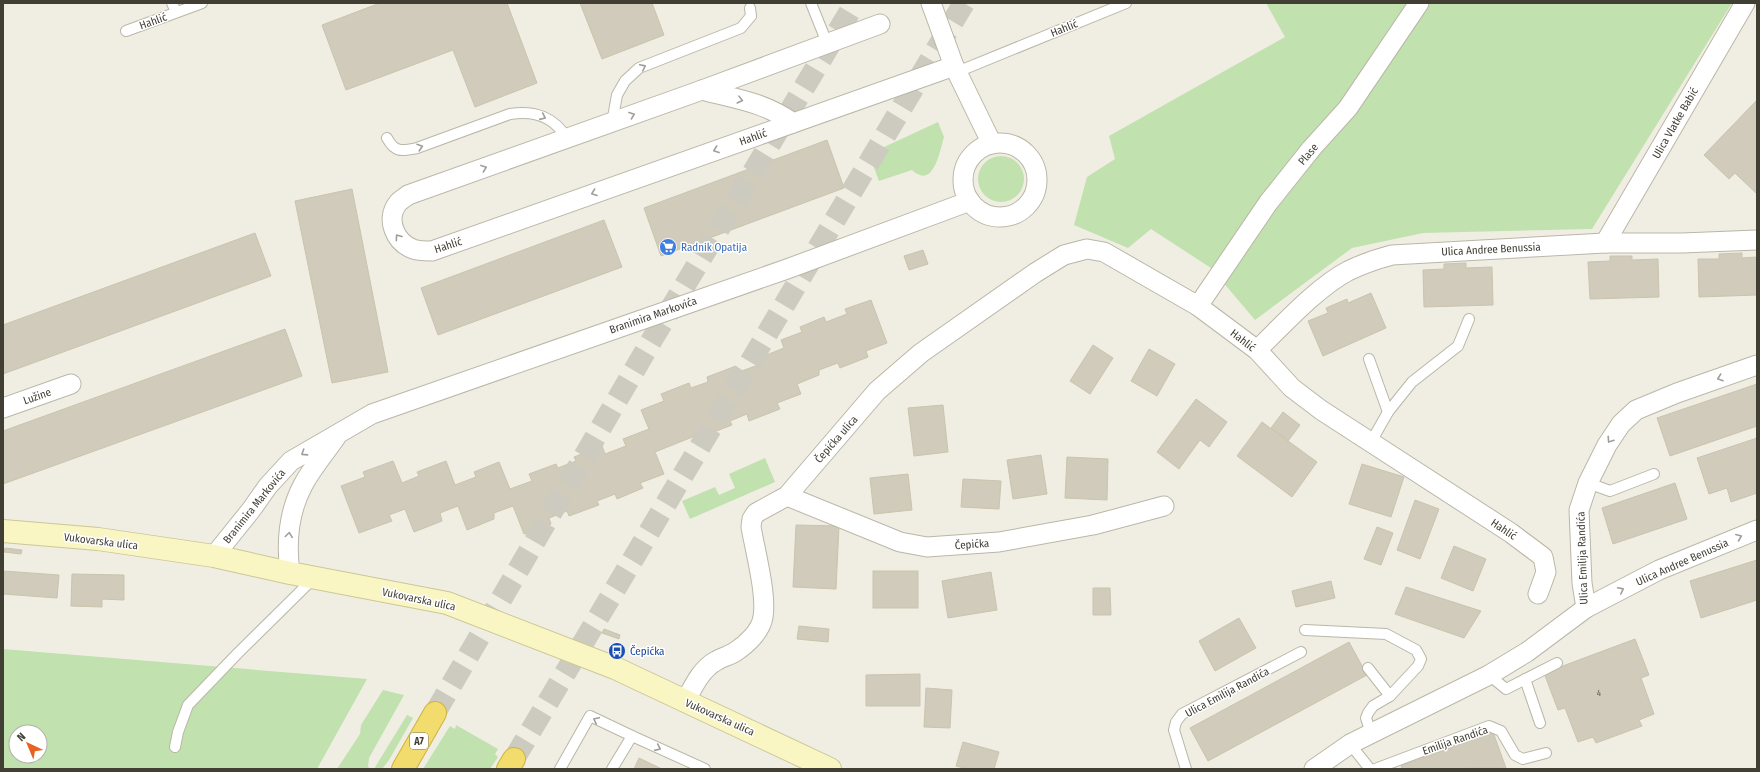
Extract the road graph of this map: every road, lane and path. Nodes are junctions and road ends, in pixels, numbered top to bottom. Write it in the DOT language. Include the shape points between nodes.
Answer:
graph roads {
  1 [pos="202,3"];
  2 [pos="811,3"];
  3 [pos="931,3"];
  4 [pos="1126,3"];
  5 [pos="1419,3"];
  6 [pos="1745,3"];
  7 [pos="174,8"];
  8 [pos="750,8"];
  9 [pos="880,24"];
  10 [pos="126,31"];
  11 [pos="828,43"];
  12 [pos="955,69"];
  13 [pos="702,90"];
  14 [pos="612,122"];
  15 [pos="792,123"];
  16 [pos="387,138"];
  17 [pos="567,139"];
  18 [pos="992,144"];
  19 [pos="970,201"];
  20 [pos="1757,240"];
  21 [pos="1605,243"];
  22 [pos="1104,252"];
  23 [pos="1198,306"];
  24 [pos="1469,319"];
  25 [pos="1257,350"];
  26 [pos="1369,359"];
  27 [pos="1757,365"];
  28 [pos="71,384"];
  29 [pos="3,408"];
  30 [pos="1388,412"];
  31 [pos="338,434"];
  32 [pos="1371,442"];
  33 [pos="1654,474"];
  34 [pos="1588,483"];
  35 [pos="787,496"];
  36 [pos="1164,506"];
  37 [pos="1757,530"];
  38 [pos="3,531"];
  39 [pos="214,556"];
  40 [pos="290,573"];
  41 [pos="314,578"];
  42 [pos="1538,594"];
  43 [pos="1586,608"];
  44 [pos="1305,630"];
  45 [pos="1301,652"];
  46 [pos="1557,662"];
  47 [pos="1368,668"];
  48 [pos="1489,675"];
  49 [pos="1525,679"];
  50 [pos="1390,696"];
  51 [pos="685,702"];
  52 [pos="435,713"];
  53 [pos="1540,723"];
  54 [pos="1371,733"];
  55 [pos="632,736"];
  56 [pos="1350,744"];
  57 [pos="175,747"];
  58 [pos="1546,753"];
  59 [pos="403,769"];
  60 [pos="560,769"];
  61 [pos="612,769"];
  62 [pos="705,769"];
  63 [pos="830,769"];
  64 [pos="1186,769"];
  65 [pos="1314,769"];
  66 [pos="1370,769"];
  67 [pos="1375,769"];
  1 -- 7 [label="lane, Hahlić"];
  2 -- 11 [label="lane"];
  3 -- 12 [label="street"];
  4 -- 12 [label="lane, Hahlić"];
  5 -- 23 [label="street, Plase" via="1348,108 1268,203"];
  6 -- 21 [label="street, Ulica Vlatke Babić"];
  7 -- 10 [label="lane, Hahlić"];
  14 -- 8 [label="lane, one-way" via="617,95 625,81 639,68 741,28 751,16"];
  9 -- 11 [label="street, Hahlić"];
  11 -- 13 [label="street, Hahlić"];
  12 -- 15 [label="street, Hahlić"];
  12 -- 18 [label="street"];
  14 -- 13 [label="street, Hahlić, one-way"];
  13 -- 15 [label="street, one-way" via="764,106 780,113"];
  14 -- 17 [label="street, Hahlić"];
  15 -- 17 [label="street, Hahlić, one-way" via="432,251 414,250 395,234 391,223 393,212 398,202 408,195"];
  16 -- 17 [label="lane, one-way" via="394,148 402,151 524,111 536,113 556,124"];
  18 -- 19 [label="street" via="977,152 966,166 963,177 964,189"];
  18 -- 19 [label="street" via="1004,143 1026,153 1037,174 1033,198 1026,208 1004,218 980,212"];
  19 -- 31 [label="street, Branimira Markovića" via="795,266 372,414"];
  20 -- 21 [label="street, Ulica Andree Benussia"];
  21 -- 25 [label="street, Ulica Andree Benussia" via="1392,255 1369,261 1347,271 1320,291"];
  22 -- 23 [label="street, Hahlić"];
  22 -- 35 [label="street, Čepićka ulica" via="1086,249 1064,256 1035,273 921,353 877,392"];
  23 -- 25 [label="street, Hahlić"];
  24 -- 30 [label="lane" via="1458,346 1412,382"];
  25 -- 32 [label="street, Hahlić" via="1292,388"];
  26 -- 30 [label="lane"];
  27 -- 34 [label="street, Ulica Emilija Randića, one-way" via="1677,392 1636,410 1621,424 1607,445"];
  28 -- 29 [label="street, Lužine"];
  30 -- 32 [label="lane"];
  31 -- 39 [label="street, Branimira Markovića, one-way" via="291,461 268,486"];
  40 -- 31 [label="street, Branimira Markovića, one-way" via="287,550 293,508 303,485"];
  32 -- 42 [label="street, Hahlić" via="1511,533 1543,557 1546,572"];
  33 -- 34 [label="lane" via="1610,491"];
  34 -- 43 [label="street, Ulica Emilija Randića" via="1579,510 1582,583"];
  35 -- 36 [label="street, Čepićka" via="900,542 927,547 999,542 1093,525"];
  35 -- 51 [label="street, Čepićka ulica" via="756,513 752,520 764,604 763,618 747,643 714,661 698,678"];
  43 -- 37 [label="street, Ulica Andree Benussia, one-way" via="1659,570"];
  38 -- 39 [label="main road, Vukovarska ulica" via="98,539"];
  39 -- 40 [label="main road, Vukovarska ulica"];
  40 -- 41 [label="main road, Vukovarska ulica"];
  41 -- 51 [label="main road, Vukovarska ulica" via="447,603 615,668"];
  41 -- 57 [label="lane" via="188,705"];
  43 -- 48 [label="street, Ulica Emilija Randića" via="1527,652"];
  44 -- 50 [label="lane" via="1386,634 1416,650 1421,659 1418,666"];
  45 -- 64 [label="lane, Ulica Emilija Randića" via="1182,714 1174,730"];
  46 -- 49 [label="lane"];
  47 -- 50 [label="lane"];
  48 -- 49 [label="lane" via="1506,688"];
  48 -- 54 [label="street, Ulica Emilija Randića"];
  49 -- 53 [label="lane"];
  50 -- 54 [label="lane" via="1373,706 1368,713 1366,718"];
  51 -- 63 [label="main road, Vukovarska ulica"];
  52 -- 59 [label="highway, A7"];
  54 -- 56 [label="street, Ulica Emilija Randića"];
  55 -- 60 [label="lane, one-way" via="590,716"];
  55 -- 61 [label="lane"];
  55 -- 62 [label="lane, one-way"];
  56 -- 65 [label="street, Ulica Emilija Randića"];
  56 -- 66 [label="lane"];
  58 -- 67 [label="lane, Emilija Randića" via="1523,759 1512,751 1501,731 1489,726"];
}
